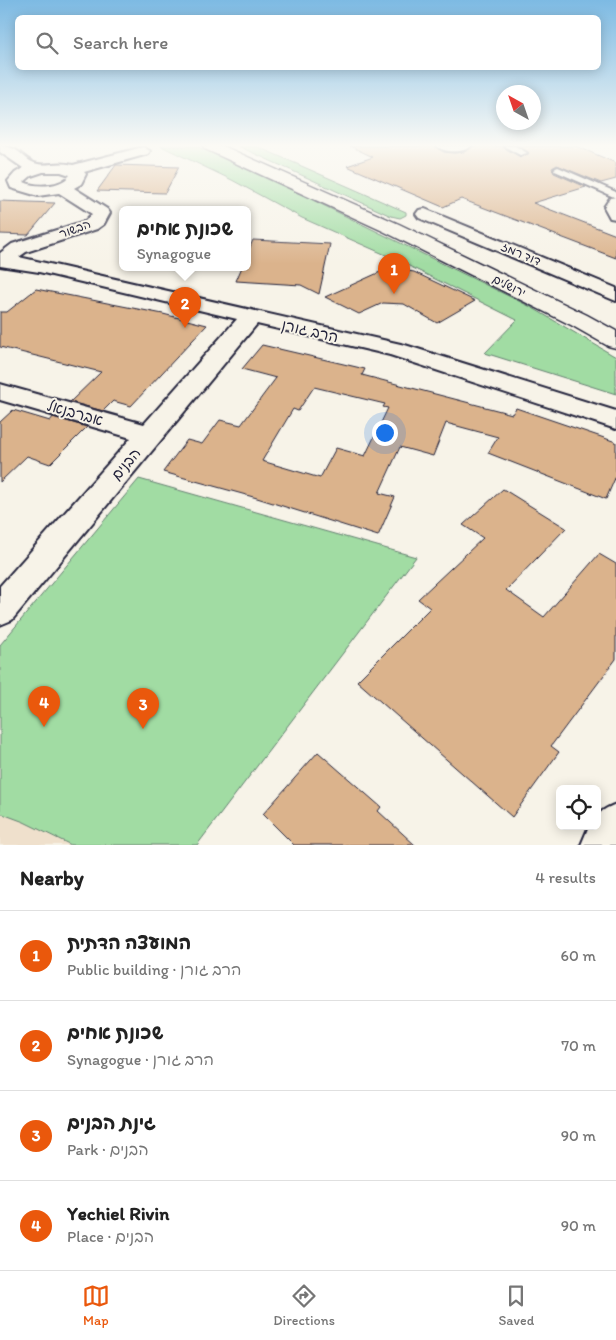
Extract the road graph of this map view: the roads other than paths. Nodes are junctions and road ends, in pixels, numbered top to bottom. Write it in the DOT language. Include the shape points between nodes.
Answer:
graph roads {
  1 [pos="16,185"];
  2 [pos="20,185"];
  3 [pos="297,185"];
  4 [pos="595,185"];
  5 [pos="62,187"];
  6 [pos="0,190"];
  7 [pos="616,195"];
  8 [pos="616,202"];
  9 [pos="425,214"];
  10 [pos="616,214"];
  11 [pos="402,233"];
  12 [pos="1,260"];
  13 [pos="616,295"];
  14 [pos="251,317"];
  15 [pos="616,324"];
  16 [pos="616,341"];
  17 [pos="0,392"];
  18 [pos="616,420"];
  19 [pos="151,435"];
  20 [pos="0,610"];
  21 [pos="616,826"];
  22 [pos="603,845"];
  1 -- 6 [label="street"];
  2 -- 5 [label="street" via="39,190"];
  3 -- 11 [label="main road, ירושלים"];
  4 -- 7 [label="lane"];
  5 -- 12 [label="street, הבשור" via="101,214 98,220 19,248"];
  8 -- 10 [label="street" via="613,207"];
  9 -- 13 [label="street, דוד רמז"];
  11 -- 15 [label="main road, ירושלים"];
  11 -- 16 [label="main road, ירושלים"];
  12 -- 14 [label="street, הרב גורן" via="39,266"];
  14 -- 18 [label="street, הרב גורן" via="406,353"];
  14 -- 19 [label="street, הבנים"];
  17 -- 19 [label="street, אברבנאל"];
  19 -- 20 [label="street, הבנים"];
  21 -- 22 [label="street"];
}
